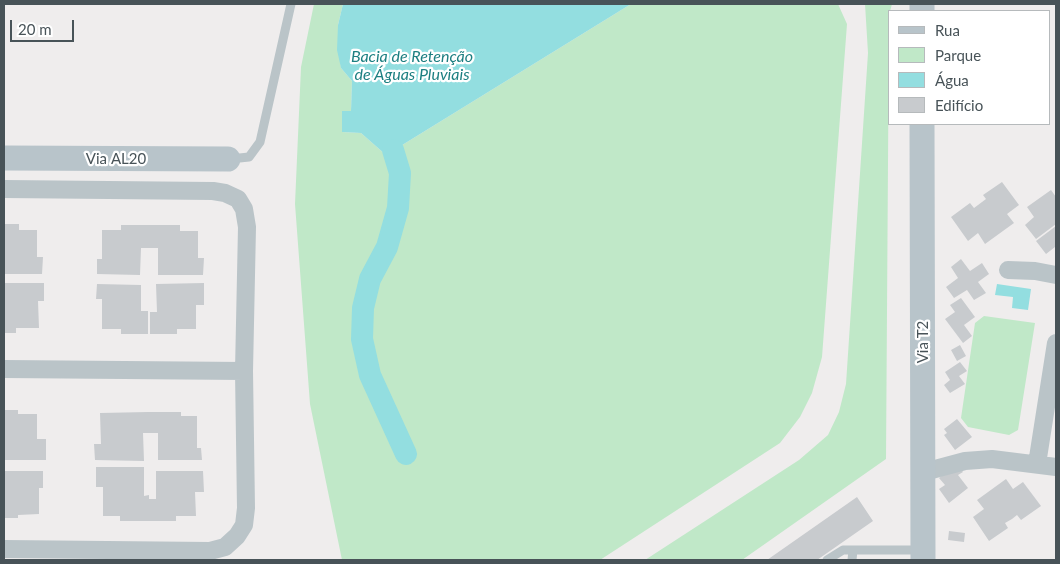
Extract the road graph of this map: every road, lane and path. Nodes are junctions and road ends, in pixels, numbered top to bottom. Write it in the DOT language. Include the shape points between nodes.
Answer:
graph roads {
  1 [pos="291,4"];
  2 [pos="922,125"];
  3 [pos="4,158"];
  4 [pos="228,159"];
  5 [pos="4,188"];
  6 [pos="1008,270"];
  7 [pos="1056,276"];
  8 [pos="1056,343"];
  9 [pos="4,369"];
  10 [pos="244,371"];
  11 [pos="1037,464"];
  12 [pos="1056,467"];
  13 [pos="924,472"];
  14 [pos="4,549"];
  15 [pos="853,550"];
  16 [pos="923,555"];
  17 [pos="827,560"];
  18 [pos="852,560"];
  1 -- 4 [label="lane" via="260,142 249,157"];
  2 -- 13 [label="street, Via T2"];
  3 -- 4 [label="street, Via AL20"];
  5 -- 10 [label="street" via="201,189 238,199 244,209 247,227"];
  6 -- 7 [label="street"];
  8 -- 11 [label="street"];
  9 -- 10 [label="street"];
  10 -- 14 [label="street" via="246,508 244,525 225,547 210,551"];
  11 -- 12 [label="street"];
  11 -- 13 [label="street" via="992,458 965,461"];
  13 -- 16 [label="street, Via T2"];
  15 -- 16 [label="lane"];
  15 -- 17 [label="lane" via="843,550"];
  15 -- 18 [label="lane"];
}
